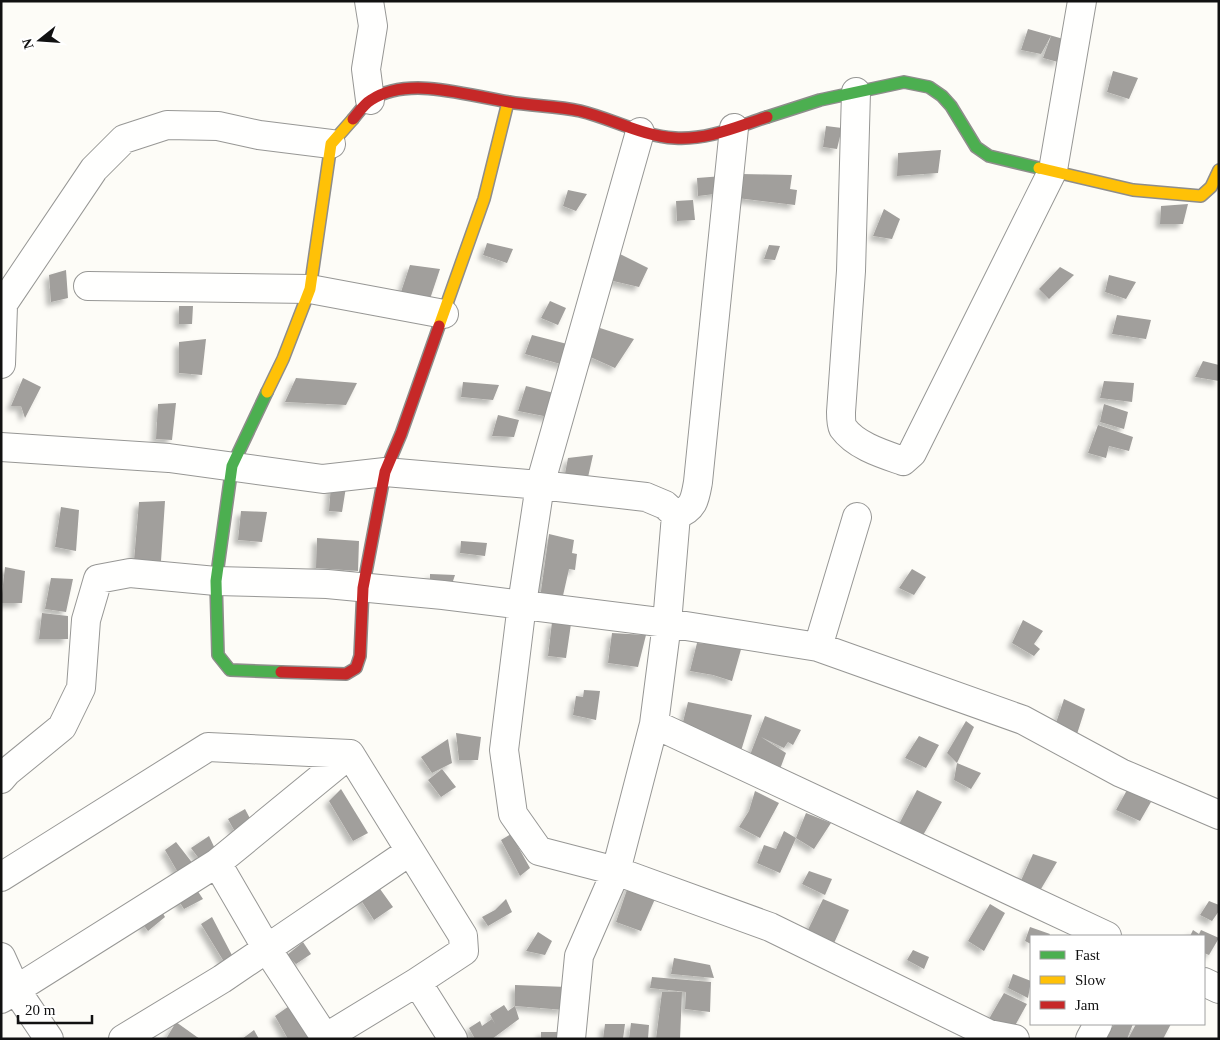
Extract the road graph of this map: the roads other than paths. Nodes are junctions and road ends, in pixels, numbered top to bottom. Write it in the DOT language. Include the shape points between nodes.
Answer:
graph roads {
  1 [pos="369,1"];
  2 [pos="1082,1"];
  3 [pos="856,92"];
  4 [pos="370,100"];
  5 [pos="508,102"];
  6 [pos="734,128"];
  7 [pos="640,132"];
  8 [pos="331,144"];
  9 [pos="1053,170"];
  10 [pos="1219,170"];
  11 [pos="88,286"];
  12 [pos="310,289"];
  13 [pos="2,307"];
  14 [pos="444,314"];
  15 [pos="1,364"];
  16 [pos="1,447"];
  17 [pos="232,466"];
  18 [pos="385,472"];
  19 [pos="540,485"];
  20 [pos="676,515"];
  21 [pos="857,517"];
  22 [pos="216,581"];
  23 [pos="362,588"];
  24 [pos="522,604"];
  25 [pos="666,623"];
  26 [pos="818,647"];
  27 [pos="654,724"];
  28 [pos="350,754"];
  29 [pos="1,779"];
  30 [pos="1219,815"];
  31 [pos="409,852"];
  32 [pos="217,862"];
  33 [pos="616,871"];
  34 [pos="1,877"];
  35 [pos="1105,935"];
  36 [pos="267,949"];
  37 [pos="1,957"];
  38 [pos="417,982"];
  39 [pos="1205,982"];
  40 [pos="1219,989"];
  41 [pos="8,995"];
  42 [pos="1097,1025"];
  43 [pos="326,1038"];
  44 [pos="49,1039"];
  45 [pos="123,1039"];
  46 [pos="454,1039"];
  47 [pos="572,1039"];
  48 [pos="1015,1039"];
  49 [pos="1090,1039"];
  1 -- 4 [label="street" via="373,26 366,69"];
  2 -- 9 [label="street"];
  3 -- 6 [label="street" via="820,100"];
  3 -- 9 [label="street" via="904,82 929,87 951,106 976,147 988,156"];
  3 -- 9 [label="street" via="851,271 841,412 842,426 876,452 903,461 912,453"];
  4 -- 5 [label="street" via="388,92 434,88"];
  4 -- 8 [label="street"];
  5 -- 7 [label="street" via="579,111"];
  5 -- 14 [label="street" via="484,199"];
  6 -- 7 [label="street" via="699,139"];
  6 -- 20 [label="street" via="698,482 694,504"];
  7 -- 19 [label="street"];
  8 -- 12 [label="street"];
  8 -- 13 [label="street" via="209,125 167,125 124,139 94,169"];
  9 -- 10 [label="street" via="1133,190 1201,196 1211,187"];
  11 -- 12 [label="street"];
  12 -- 14 [label="street"];
  12 -- 17 [label="street" via="283,359"];
  13 -- 15 [label="street"];
  14 -- 18 [label="street"];
  16 -- 17 [label="street" via="169,458"];
  17 -- 18 [label="street" via="323,479"];
  17 -- 22 [label="street"];
  18 -- 19 [label="street"];
  18 -- 23 [label="street"];
  19 -- 20 [label="street" via="646,497 665,505"];
  19 -- 24 [label="street"];
  20 -- 25 [label="street"];
  21 -- 26 [label="street"];
  22 -- 23 [label="street"];
  22 -- 23 [label="street" via="218,655 230,670 346,674 356,668 360,656"];
  22 -- 29 [label="street" via="130,573 98,579 86,620 81,688 62,727"];
  23 -- 24 [label="street"];
  24 -- 25 [label="street"];
  24 -- 33 [label="street" via="504,750 513,814 538,851"];
  25 -- 26 [label="street"];
  25 -- 27 [label="street"];
  26 -- 30 [label="street" via="1022,720 1121,773"];
  27 -- 33 [label="street"];
  27 -- 35 [label="street"];
  28 -- 31 [label="street"];
  28 -- 32 [label="street"];
  28 -- 34 [label="street" via="208,747"];
  31 -- 36 [label="street"];
  31 -- 38 [label="street" via="465,944 464,951"];
  32 -- 36 [label="street"];
  32 -- 41 [label="street"];
  33 -- 47 [label="street" via="580,956"];
  33 -- 48 [label="street" via="770,927 989,1034"];
  36 -- 43 [label="street"];
  36 -- 45 [label="street"];
  37 -- 41 [label="street"];
  38 -- 43 [label="street"];
  38 -- 46 [label="street"];
  39 -- 40 [label="street"];
  41 -- 44 [label="street"];
  42 -- 49 [label="street"];
}
